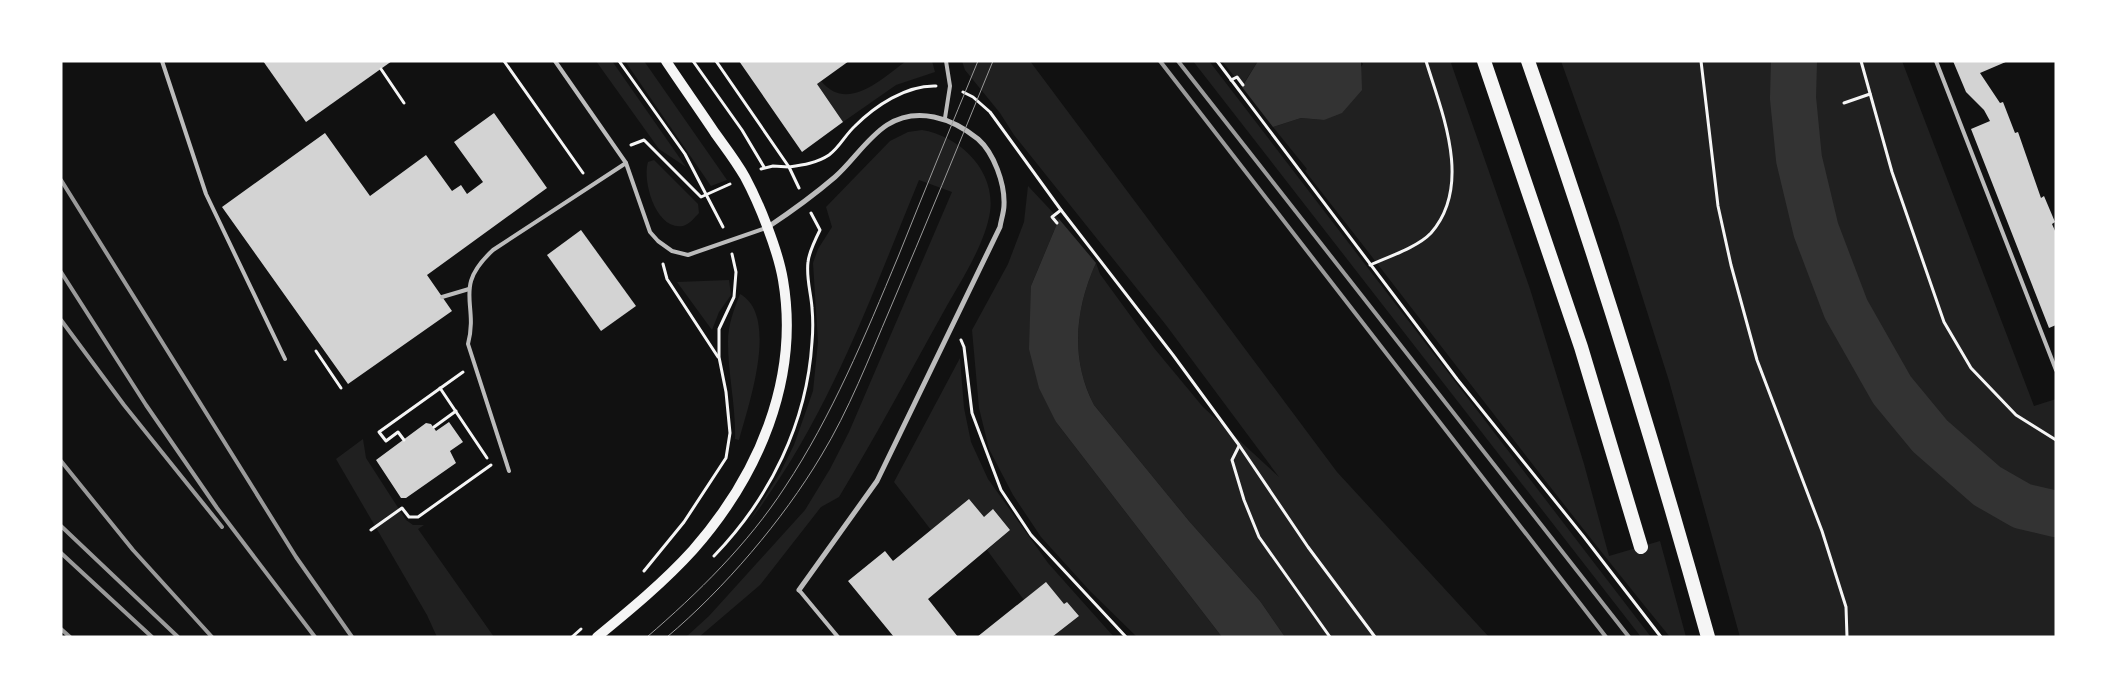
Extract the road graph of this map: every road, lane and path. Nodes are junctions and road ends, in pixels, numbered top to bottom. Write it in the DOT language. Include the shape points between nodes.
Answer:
graph roads {
  1 [pos="162,61"];
  2 [pos="504,61"];
  3 [pos="555,61"];
  4 [pos="619,61"];
  5 [pos="666,61"];
  6 [pos="693,61"];
  7 [pos="716,61"];
  8 [pos="946,61"];
  9 [pos="1217,61"];
  10 [pos="1426,61"];
  11 [pos="1484,61"];
  12 [pos="1528,61"];
  13 [pos="1701,61"];
  14 [pos="1861,61"];
  15 [pos="1936,61"];
  16 [pos="381,70"];
  17 [pos="1231,80"];
  18 [pos="1243,85"];
  19 [pos="1870,94"];
  20 [pos="404,103"];
  21 [pos="1844,103"];
  22 [pos="945,118"];
  23 [pos="618,150"];
  24 [pos="1016,150"];
  25 [pos="626,163"];
  26 [pos="789,167"];
  27 [pos="592,186"];
  28 [pos="708,195"];
  29 [pos="806,202"];
  30 [pos="1061,210"];
  31 [pos="1057,223"];
  32 [pos="766,228"];
  33 [pos="729,240"];
  34 [pos="658,241"];
  35 [pos="1370,265"];
  36 [pos="469,289"];
  37 [pos="442,297"];
  38 [pos="954,324"];
  39 [pos="316,350"];
  40 [pos="719,357"];
  41 [pos="284,359"];
  42 [pos="475,363"];
  43 [pos="2056,370"];
  44 [pos="341,388"];
  45 [pos="440,388"];
  46 [pos="456,412"];
  47 [pos="434,427"];
  48 [pos="404,440"];
  49 [pos="2056,440"];
  50 [pos="1239,445"];
  51 [pos="509,471"];
  52 [pos="371,530"];
  53 [pos="1641,547"];
  54 [pos="640,576"];
  55 [pos="799,590"];
  56 [pos="584,626"];
  57 [pos="572,637"];
  58 [pos="597,637"];
  59 [pos="838,637"];
  60 [pos="1126,637"];
  61 [pos="1330,637"];
  62 [pos="1375,637"];
  63 [pos="1660,637"];
  64 [pos="1708,637"];
  65 [pos="1847,637"];
  1 -- 41 [label="lane" via="206,194"];
  2 -- 27 [label="path"];
  3 -- 23 [label="lane"];
  4 -- 28 [label="path" via="685,154"];
  5 -- 32 [label="main road" via="745,177"];
  6 -- 26 [label="path" via="764,167"];
  7 -- 26 [label="path"];
  8 -- 22 [label="lane" via="950,86"];
  9 -- 17 [label="path"];
  10 -- 35 [label="path" via="1450,140 1448,204 1431,233 1402,252"];
  11 -- 53 [label="highway" via="1581,347"];
  12 -- 64 [label="highway" via="1576,199 1655,450"];
  13 -- 65 [label="path" via="1718,206 1731,265 1757,360 1822,531 1846,607"];
  14 -- 19 [label="path"];
  15 -- 43 [label="lane"];
  16 -- 20 [label="path"];
  17 -- 18 [label="path" via="1235,76"];
  17 -- 35 [label="path"];
  19 -- 21 [label="path"];
  19 -- 49 [label="path" via="1892,172 1944,322 1971,368 2016,415"];
  22 -- 29 [label="street" via="903,117 886,126"];
  22 -- 38 [label="street" via="984,144 1002,184 1004,205 1000,227"];
  23 -- 25 [label="lane"];
  23 -- 28 [label="path" via="644,140 702,197"];
  24 -- 30 [label="path"];
  25 -- 27 [label="lane"];
  25 -- 34 [label="lane" via="650,232"];
  26 -- 29 [label="path"];
  27 -- 36 [label="lane" via="493,250 479,263"];
  28 -- 33 [label="path"];
  29 -- 32 [label="street"];
  30 -- 31 [label="path" via="1052,218"];
  30 -- 50 [label="path"];
  32 -- 33 [label="lane"];
  32 -- 58 [label="main road" via="783,280 787,338 779,391 758,455 734,496 692,551"];
  33 -- 34 [label="lane" via="688,255 672,251"];
  33 -- 40 [label="path" via="736,272 734,297 719,329"];
  34 -- 40 [label="path" via="667,279"];
  35 -- 63 [label="path"];
  36 -- 37 [label="lane"];
  36 -- 42 [label="lane" via="468,344"];
  38 -- 55 [label="street" via="877,481"];
  38 -- 60 [label="path" via="964,347 972,413 1001,490 1031,535"];
  39 -- 44 [label="path"];
  40 -- 54 [label="path" via="730,433 726,458 684,522"];
  42 -- 45 [label="path"];
  42 -- 51 [label="lane"];
  45 -- 46 [label="path"];
  45 -- 48 [label="path" via="379,432 386,441 398,432"];
  46 -- 47 [label="path"];
  46 -- 52 [label="path" via="492,464 418,517 409,517 402,508"];
  50 -- 61 [label="path" via="1232,460 1259,537"];
  50 -- 62 [label="path" via="1308,547"];
  55 -- 59 [label="lane"];
  56 -- 57 [label="path"];
}
